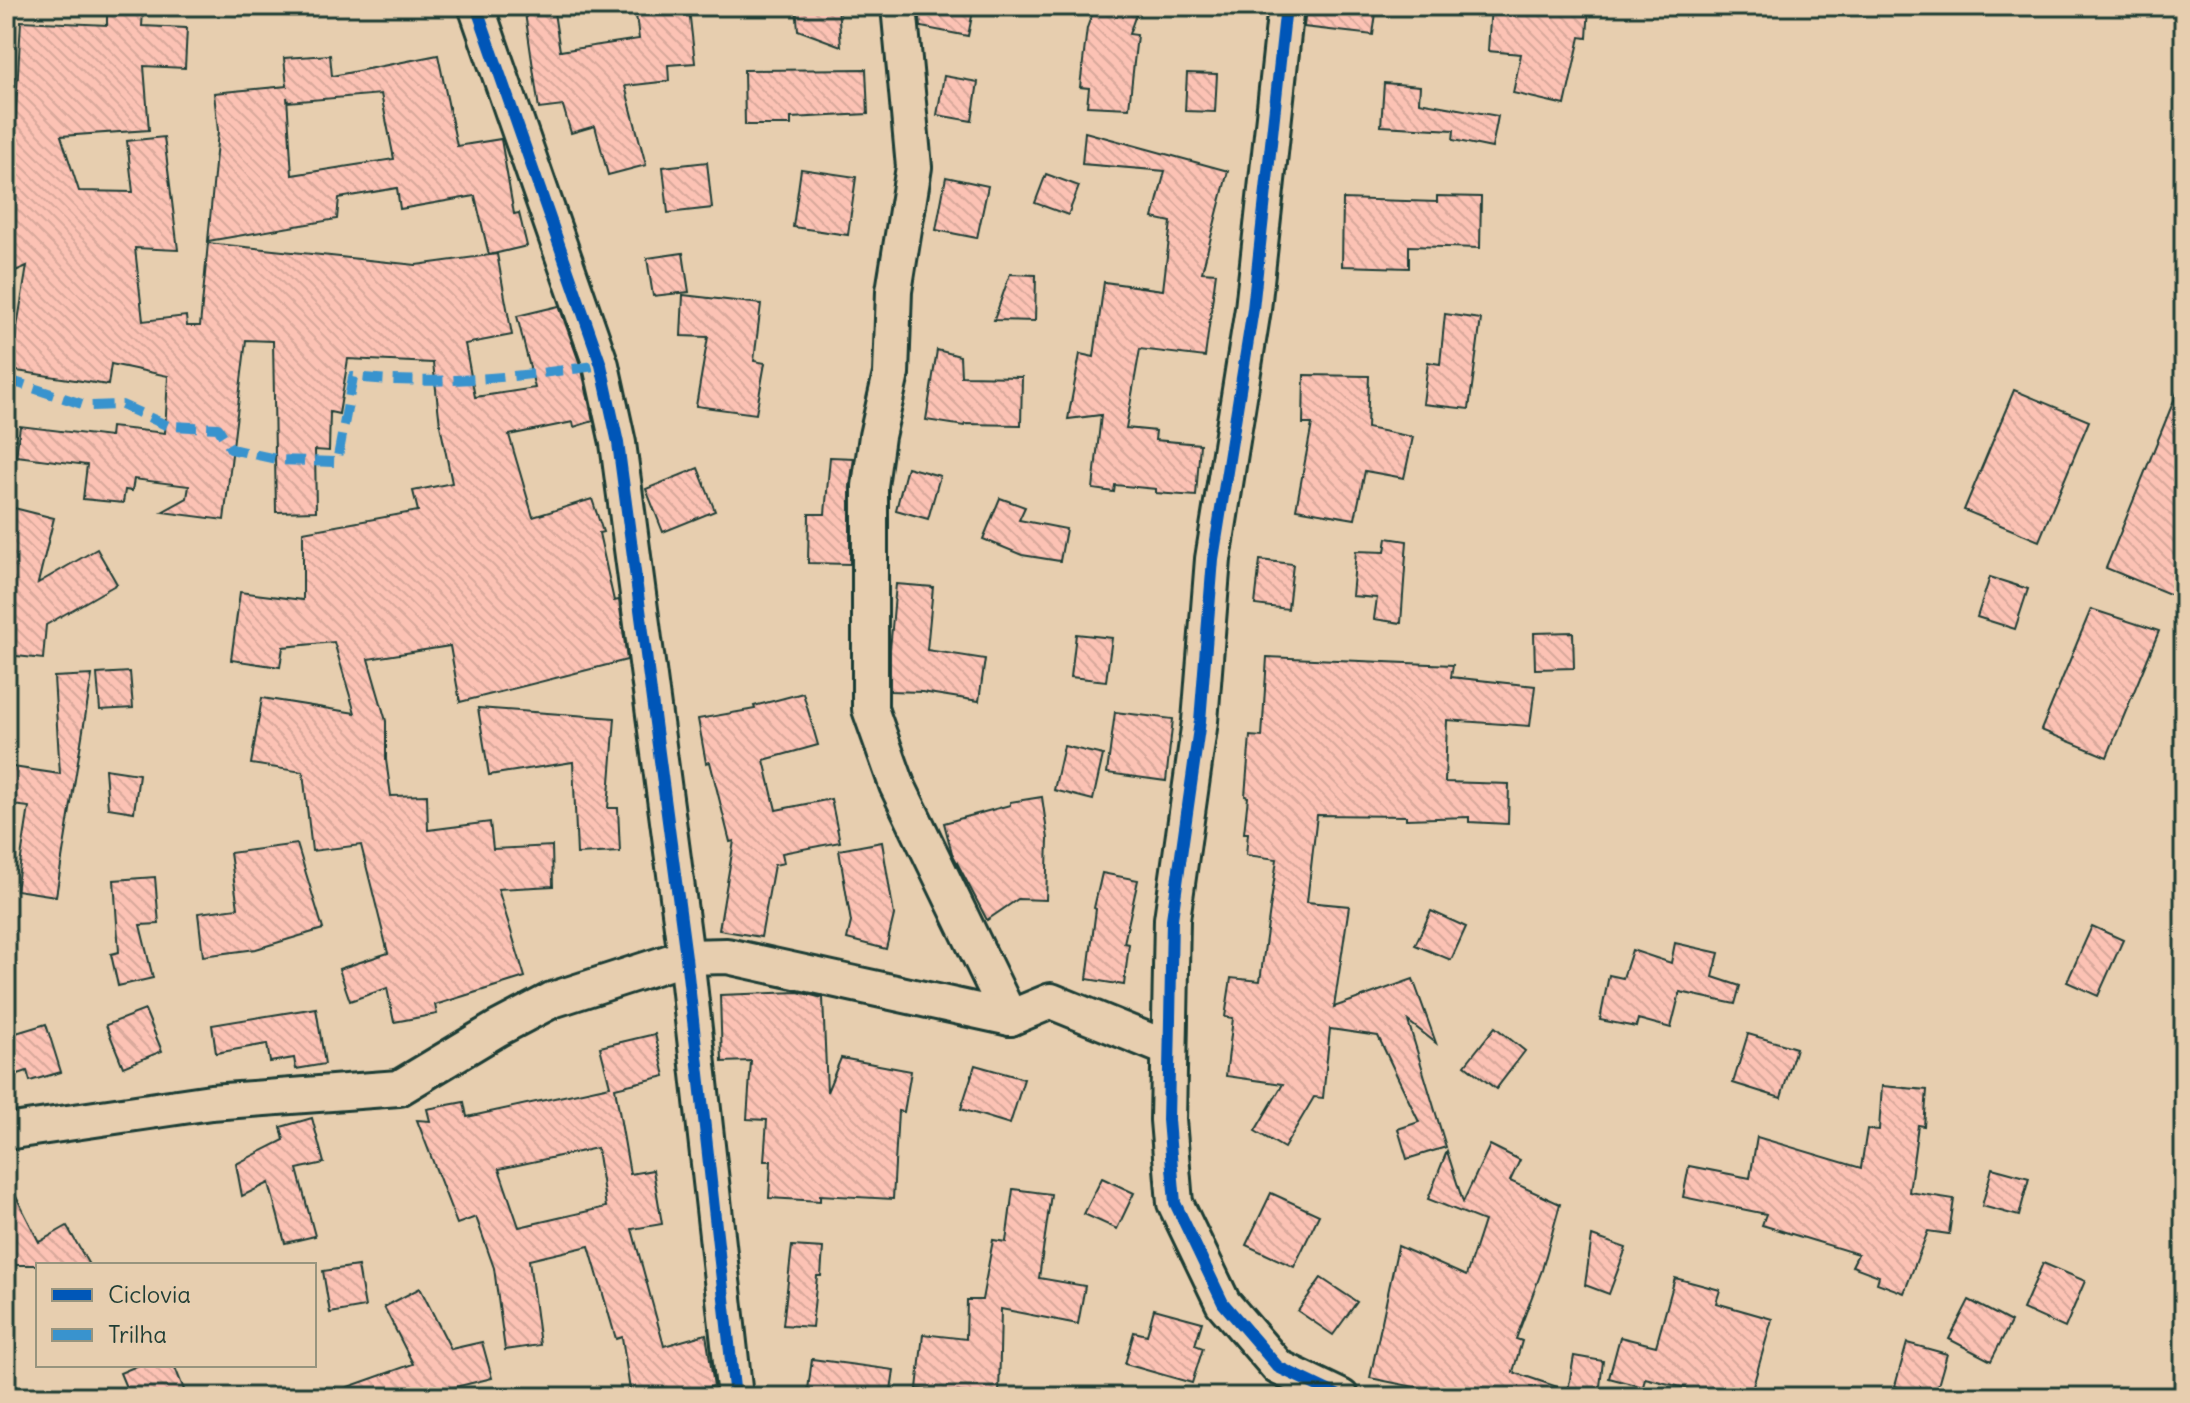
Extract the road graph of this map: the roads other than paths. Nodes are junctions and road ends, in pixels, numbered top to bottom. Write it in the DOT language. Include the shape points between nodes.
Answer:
graph roads {
  1 [pos="476,6"];
  2 [pos="899,6"];
  3 [pos="1286,6"];
  4 [pos="686,957"];
  5 [pos="1010,1018"];
  6 [pos="1169,1049"];
  7 [pos="6,1132"];
  8 [pos="735,1397"];
  9 [pos="1341,1397"];
  1 -- 4 [label="street" via="604,374 618,443"];
  2 -- 5 [label="street" via="914,167 894,291 891,374 870,486 870,709 897,785"];
  3 -- 6 [label="street" via="1253,309 1213,559 1200,721 1172,919"];
  4 -- 5 [label="street" via="727,956"];
  4 -- 7 [label="street" via="552,1000 399,1088 211,1102"];
  4 -- 8 [label="street"];
  5 -- 6 [label="street" via="1051,1001"];
  6 -- 9 [label="street" via="1175,1203 1223,1303 1278,1367"];
}
